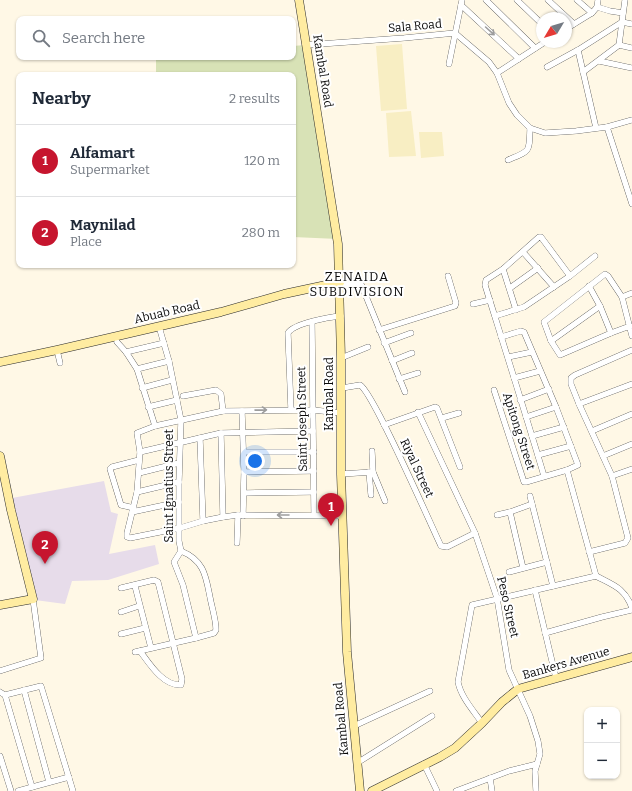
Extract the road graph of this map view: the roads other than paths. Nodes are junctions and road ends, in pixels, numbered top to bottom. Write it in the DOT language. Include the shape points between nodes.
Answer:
graph roads {
  1 [pos="299,0"];
  2 [pos="486,0"];
  3 [pos="517,0"];
  4 [pos="548,0"];
  5 [pos="577,0"];
  6 [pos="598,0"];
  7 [pos="625,0"];
  8 [pos="462,3"];
  9 [pos="598,7"];
  10 [pos="592,13"];
  11 [pos="623,13"];
  12 [pos="536,18"];
  13 [pos="622,22"];
  14 [pos="574,24"];
  15 [pos="632,24"];
  16 [pos="455,33"];
  17 [pos="306,44"];
  18 [pos="619,45"];
  19 [pos="534,48"];
  20 [pos="632,48"];
  21 [pos="578,50"];
  22 [pos="519,58"];
  23 [pos="599,61"];
  24 [pos="449,64"];
  25 [pos="547,67"];
  26 [pos="632,68"];
  27 [pos="583,72"];
  28 [pos="497,73"];
  29 [pos="632,120"];
  30 [pos="607,127"];
  31 [pos="530,128"];
  32 [pos="596,128"];
  33 [pos="508,160"];
  34 [pos="632,204"];
  35 [pos="523,252"];
  36 [pos="595,256"];
  37 [pos="538,268"];
  38 [pos="503,269"];
  39 [pos="448,276"];
  40 [pos="570,276"];
  41 [pos="340,284"];
  42 [pos="589,286"];
  43 [pos="554,287"];
  44 [pos="510,288"];
  45 [pos="632,293"];
  46 [pos="622,297"];
  47 [pos="490,300"];
  48 [pos="473,304"];
  49 [pos="600,306"];
  50 [pos="516,310"];
  51 [pos="341,316"];
  52 [pos="495,316"];
  53 [pos="312,322"];
  54 [pos="630,326"];
  55 [pos="160,330"];
  56 [pos="379,330"];
  57 [pos="411,333"];
  58 [pos="611,333"];
  59 [pos="632,336"];
  60 [pos="501,337"];
  61 [pos="551,341"];
  62 [pos="116,342"];
  63 [pos="164,343"];
  64 [pos="384,343"];
  65 [pos="368,347"];
  66 [pos="57,350"];
  67 [pos="632,350"];
  68 [pos="126,352"];
  69 [pos="532,352"];
  70 [pos="412,353"];
  71 [pos="508,357"];
  72 [pos="341,358"];
  73 [pos="169,361"];
  74 [pos="392,361"];
  75 [pos="0,362"];
  76 [pos="60,363"];
  77 [pos="137,369"];
  78 [pos="540,370"];
  79 [pos="418,373"];
  80 [pos="514,378"];
  81 [pos="399,379"];
  82 [pos="172,380"];
  83 [pos="632,384"];
  84 [pos="142,388"];
  85 [pos="342,388"];
  86 [pos="549,389"];
  87 [pos="494,390"];
  88 [pos="405,392"];
  89 [pos="183,396"];
  90 [pos="176,400"];
  91 [pos="520,400"];
  92 [pos="579,404"];
  93 [pos="148,407"];
  94 [pos="556,407"];
  95 [pos="291,410"];
  96 [pos="313,410"];
  97 [pos="223,411"];
  98 [pos="242,411"];
  99 [pos="418,412"];
  100 [pos="341,413"];
  101 [pos="459,413"];
  102 [pos="632,414"];
  103 [pos="526,417"];
  104 [pos="442,418"];
  105 [pos="181,420"];
  106 [pos="384,425"];
  107 [pos="155,426"];
  108 [pos="564,427"];
  109 [pos="313,431"];
  110 [pos="592,431"];
  111 [pos="243,432"];
  112 [pos="221,433"];
  113 [pos="532,436"];
  114 [pos="200,438"];
  115 [pos="180,443"];
  116 [pos="632,444"];
  117 [pos="571,446"];
  118 [pos="372,450"];
  119 [pos="140,452"];
  120 [pos="244,452"];
  121 [pos="314,452"];
  122 [pos="0,456"];
  123 [pos="538,456"];
  124 [pos="602,456"];
  125 [pos="139,460"];
  126 [pos="179,463"];
  127 [pos="460,467"];
  128 [pos="632,469"];
  129 [pos="567,470"];
  130 [pos="314,471"];
  131 [pos="244,472"];
  132 [pos="371,472"];
  133 [pos="139,473"];
  134 [pos="341,474"];
  135 [pos="544,476"];
  136 [pos="612,476"];
  137 [pos="179,482"];
  138 [pos="137,492"];
  139 [pos="314,492"];
  140 [pos="244,493"];
  141 [pos="371,495"];
  142 [pos="530,496"];
  143 [pos="385,501"];
  144 [pos="179,502"];
  145 [pos="532,504"];
  146 [pos="133,510"];
  147 [pos="510,512"];
  148 [pos="314,515"];
  149 [pos="497,515"];
  150 [pos="241,516"];
  151 [pos="342,516"];
  152 [pos="223,517"];
  153 [pos="203,521"];
  154 [pos="180,528"];
  155 [pos="475,533"];
  156 [pos="237,543"];
  157 [pos="181,551"];
  158 [pos="589,552"];
  159 [pos="547,562"];
  160 [pos="524,568"];
  161 [pos="509,572"];
  162 [pos="596,576"];
  163 [pos="135,586"];
  164 [pos="553,586"];
  165 [pos="121,588"];
  166 [pos="535,590"];
  167 [pos="497,598"];
  168 [pos="33,599"];
  169 [pos="0,605"];
  170 [pos="139,606"];
  171 [pos="632,609"];
  172 [pos="121,612"];
  173 [pos="145,628"];
  174 [pos="545,633"];
  175 [pos="121,634"];
  176 [pos="196,638"];
  177 [pos="174,642"];
  178 [pos="151,648"];
  179 [pos="632,657"];
  180 [pos="0,671"];
  181 [pos="556,678"];
  182 [pos="518,689"];
  183 [pos="24,690"];
  184 [pos="430,691"];
  185 [pos="2,694"];
  186 [pos="432,716"];
  187 [pos="482,723"];
  188 [pos="354,726"];
  189 [pos="0,756"];
  190 [pos="357,763"];
  191 [pos="1,764"];
  192 [pos="424,764"];
  193 [pos="537,764"];
  194 [pos="69,777"];
  195 [pos="490,778"];
  196 [pos="49,782"];
  197 [pos="32,787"];
  198 [pos="11,791"];
  199 [pos="18,791"];
  200 [pos="73,791"];
  201 [pos="360,791"];
  202 [pos="372,791"];
  203 [pos="437,791"];
  204 [pos="456,791"];
  205 [pos="492,791"];
  206 [pos="536,791"];
  1 -- 17 [label="street, Kambal Road"];
  2 -- 19 [label="street"];
  3 -- 12 [label="street"];
  4 -- 14 [label="street"];
  5 -- 10 [label="street"];
  6 -- 9 [label="street"];
  7 -- 11 [label="street"];
  8 -- 16 [label="street"];
  8 -- 22 [label="street, one-way"];
  9 -- 10 [label="street"];
  9 -- 11 [label="street"];
  10 -- 14 [label="street"];
  11 -- 13 [label="street"];
  13 -- 15 [label="street"];
  13 -- 18 [label="street"];
  13 -- 21 [label="street"];
  16 -- 17 [label="street, Sala Road"];
  16 -- 24 [label="street"];
  16 -- 28 [label="street, Sala Road" via="489,62"];
  17 -- 41 [label="street, Kambal Road" via="338,244"];
  18 -- 20 [label="street"];
  18 -- 23 [label="street"];
  19 -- 22 [label="street"];
  21 -- 25 [label="street"];
  21 -- 27 [label="street"];
  22 -- 28 [label="street"];
  23 -- 26 [label="street"];
  23 -- 27 [label="street"];
  27 -- 32 [label="street"];
  28 -- 31 [label="street, Sala Road" via="509,103"];
  29 -- 30 [label="street"];
  30 -- 32 [label="street"];
  30 -- 34 [label="street"];
  31 -- 32 [label="street" via="545,133"];
  31 -- 33 [label="street" via="529,149"];
  35 -- 37 [label="street"];
  35 -- 38 [label="street"];
  35 -- 40 [label="street" via="541,237"];
  36 -- 40 [label="street"];
  37 -- 43 [label="street"];
  37 -- 44 [label="street"];
  38 -- 44 [label="street"];
  38 -- 47 [label="street" via="486,280"];
  39 -- 56 [label="street" via="455,306"];
  40 -- 43 [label="street"];
  41 -- 51 [label="street, Kambal Road"];
  41 -- 56 [label="street" via="361,284"];
  41 -- 66 [label="street, Abuab Road" via="284,294 221,312"];
  42 -- 46 [label="street" via="607,274"];
  42 -- 49 [label="street"];
  42 -- 61 [label="street" via="544,321"];
  43 -- 50 [label="street"];
  44 -- 50 [label="street"];
  45 -- 46 [label="street"];
  46 -- 54 [label="street"];
  47 -- 48 [label="street"];
  47 -- 52 [label="street"];
  49 -- 58 [label="street"];
  49 -- 61 [label="street"];
  50 -- 52 [label="street"];
  51 -- 53 [label="street"];
  51 -- 72 [label="street, Kambal Road"];
  52 -- 60 [label="street"];
  53 -- 95 [label="street" via="292,328 288,333"];
  53 -- 96 [label="street, Saint Joseph Street"];
  54 -- 58 [label="street"];
  54 -- 59 [label="street"];
  55 -- 63 [label="street, Saint Ignatius Street"];
  56 -- 64 [label="street"];
  57 -- 64 [label="street"];
  58 -- 61 [label="street" via="561,355"];
  60 -- 69 [label="street" via="523,331"];
  60 -- 71 [label="street"];
  62 -- 68 [label="street"];
  63 -- 68 [label="street"];
  63 -- 73 [label="street, Saint Ignatius Street"];
  64 -- 74 [label="street"];
  65 -- 72 [label="street"];
  66 -- 75 [label="street, Abuab Road"];
  66 -- 76 [label="street"];
  67 -- 92 [label="street" via="571,378"];
  68 -- 77 [label="street"];
  69 -- 71 [label="street"];
  69 -- 78 [label="street"];
  70 -- 74 [label="street"];
  71 -- 80 [label="street"];
  72 -- 85 [label="street, Kambal Road"];
  73 -- 77 [label="street"];
  73 -- 82 [label="street, Saint Ignatius Street"];
  74 -- 81 [label="street"];
  77 -- 84 [label="street"];
  78 -- 80 [label="street"];
  78 -- 86 [label="street"];
  79 -- 81 [label="street"];
  80 -- 91 [label="street"];
  81 -- 88 [label="street"];
  82 -- 84 [label="street"];
  82 -- 90 [label="street, Saint Ignatius Street"];
  83 -- 92 [label="street"];
  84 -- 93 [label="street"];
  85 -- 100 [label="street, Kambal Road"];
  85 -- 106 [label="street, Riyal Street" via="356,385 363,387"];
  86 -- 91 [label="street"];
  86 -- 94 [label="street"];
  87 -- 135 [label="street, Apitong Street" via="524,482"];
  89 -- 97 [label="street" via="219,391"];
  90 -- 93 [label="street"];
  90 -- 105 [label="street, Saint Ignatius Street"];
  91 -- 103 [label="street"];
  92 -- 110 [label="street"];
  93 -- 107 [label="street"];
  94 -- 103 [label="street"];
  94 -- 108 [label="street"];
  95 -- 96 [label="street"];
  98 -- 95 [label="street, one-way"];
  96 -- 100 [label="street"];
  96 -- 109 [label="street, Saint Joseph Street"];
  97 -- 98 [label="street"];
  97 -- 105 [label="street"];
  98 -- 111 [label="street"];
  99 -- 104 [label="street" via="435,407"];
  99 -- 106 [label="street"];
  99 -- 155 [label="street, Peso Street"];
  100 -- 134 [label="street, Kambal Road"];
  101 -- 104 [label="street"];
  102 -- 110 [label="street"];
  103 -- 113 [label="street"];
  104 -- 127 [label="street"];
  105 -- 107 [label="street"];
  105 -- 115 [label="street, Saint Ignatius Street"];
  106 -- 155 [label="street, Riyal Street" via="441,546 446,547"];
  107 -- 119 [label="street" via="137,433"];
  108 -- 113 [label="street"];
  108 -- 117 [label="street"];
  109 -- 111 [label="street"];
  109 -- 121 [label="street, Saint Joseph Street"];
  110 -- 124 [label="street"];
  111 -- 112 [label="street"];
  111 -- 120 [label="street"];
  112 -- 114 [label="street"];
  112 -- 152 [label="street"];
  113 -- 123 [label="street"];
  114 -- 115 [label="street"];
  114 -- 153 [label="street"];
  115 -- 119 [label="street"];
  115 -- 126 [label="street, Saint Ignatius Street"];
  116 -- 124 [label="street"];
  117 -- 123 [label="street"];
  117 -- 129 [label="street" via="578,465"];
  118 -- 132 [label="street"];
  119 -- 125 [label="street"];
  120 -- 121 [label="street"];
  120 -- 131 [label="street"];
  121 -- 130 [label="street, Saint Joseph Street"];
  122 -- 168 [label="street"];
  123 -- 135 [label="street"];
  124 -- 136 [label="street"];
  125 -- 133 [label="street"];
  125 -- 146 [label="street" via="110,469 121,505"];
  126 -- 133 [label="street"];
  126 -- 137 [label="street, Saint Ignatius Street"];
  128 -- 136 [label="street"];
  129 -- 135 [label="street"];
  129 -- 158 [label="street"];
  130 -- 131 [label="street"];
  130 -- 139 [label="street, Saint Joseph Street"];
  131 -- 140 [label="street"];
  132 -- 134 [label="street"];
  132 -- 141 [label="street"];
  132 -- 143 [label="street"];
  133 -- 138 [label="street"];
  134 -- 151 [label="street, Kambal Road"];
  136 -- 158 [label="street" via="628,541"];
  137 -- 138 [label="street"];
  137 -- 144 [label="street, Saint Ignatius Street"];
  138 -- 146 [label="street"];
  139 -- 140 [label="street"];
  139 -- 148 [label="street, Saint Joseph Street"];
  140 -- 150 [label="street"];
  142 -- 145 [label="street"];
  144 -- 146 [label="street"];
  144 -- 154 [label="street, Saint Ignatius Street"];
  145 -- 147 [label="street"];
  145 -- 159 [label="street"];
  146 -- 154 [label="street" via="127,537"];
  147 -- 149 [label="street"];
  147 -- 160 [label="street"];
  148 -- 150 [label="street, one-way"];
  148 -- 151 [label="street"];
  150 -- 152 [label="street"];
  150 -- 156 [label="street"];
  151 -- 188 [label="street, Kambal Road" via="347,652"];
  152 -- 153 [label="street"];
  153 -- 154 [label="street"];
  154 -- 157 [label="street, Saint Ignatius Street"];
  155 -- 167 [label="street, Peso Street"];
  157 -- 176 [label="street, Saint Ignatius Street" via="174,562 183,585"];
  157 -- 176 [label="street" via="197,560 204,572 216,630 214,633"];
  158 -- 162 [label="street"];
  159 -- 160 [label="street"];
  159 -- 164 [label="street"];
  160 -- 161 [label="street"];
  162 -- 164 [label="street"];
  162 -- 171 [label="street" via="622,590 629,599"];
  163 -- 165 [label="street"];
  163 -- 170 [label="street"];
  163 -- 177 [label="street" via="156,580"];
  164 -- 166 [label="street"];
  166 -- 167 [label="street"];
  166 -- 174 [label="street"];
  167 -- 182 [label="street, Peso Street" via="509,670"];
  167 -- 187 [label="street" via="472,606 458,682 462,695"];
  168 -- 169 [label="street"];
  168 -- 180 [label="street" via="41,658"];
  170 -- 172 [label="street"];
  170 -- 173 [label="street"];
  171 -- 174 [label="street"];
  173 -- 175 [label="street"];
  173 -- 178 [label="street"];
  174 -- 181 [label="street"];
  176 -- 177 [label="street"];
  177 -- 178 [label="street"];
  177 -- 178 [label="street" via="183,682 180,685 165,680 138,651"];
  179 -- 181 [label="street, Bankers Avenue"];
  181 -- 182 [label="street, Bankers Avenue"];
  182 -- 187 [label="street, Bankers Avenue"];
  182 -- 193 [label="street, Peso Street" via="538,741 540,754"];
  183 -- 185 [label="street"];
  183 -- 194 [label="street" via="39,686 42,688"];
  183 -- 196 [label="street"];
  184 -- 188 [label="street"];
  185 -- 197 [label="street"];
  186 -- 190 [label="street"];
  187 -- 192 [label="street, Bankers Avenue" via="455,748"];
  188 -- 190 [label="street, Kambal Road"];
  189 -- 191 [label="street"];
  190 -- 201 [label="street, Kambal Road"];
  191 -- 198 [label="street"];
  192 -- 202 [label="street, Bankers Avenue"];
  192 -- 203 [label="street"];
  193 -- 195 [label="street"];
  193 -- 206 [label="street, Peso Street"];
  194 -- 196 [label="street"];
  194 -- 200 [label="street"];
  195 -- 204 [label="street"];
  195 -- 205 [label="street"];
  196 -- 197 [label="street"];
  197 -- 199 [label="street"];
}
